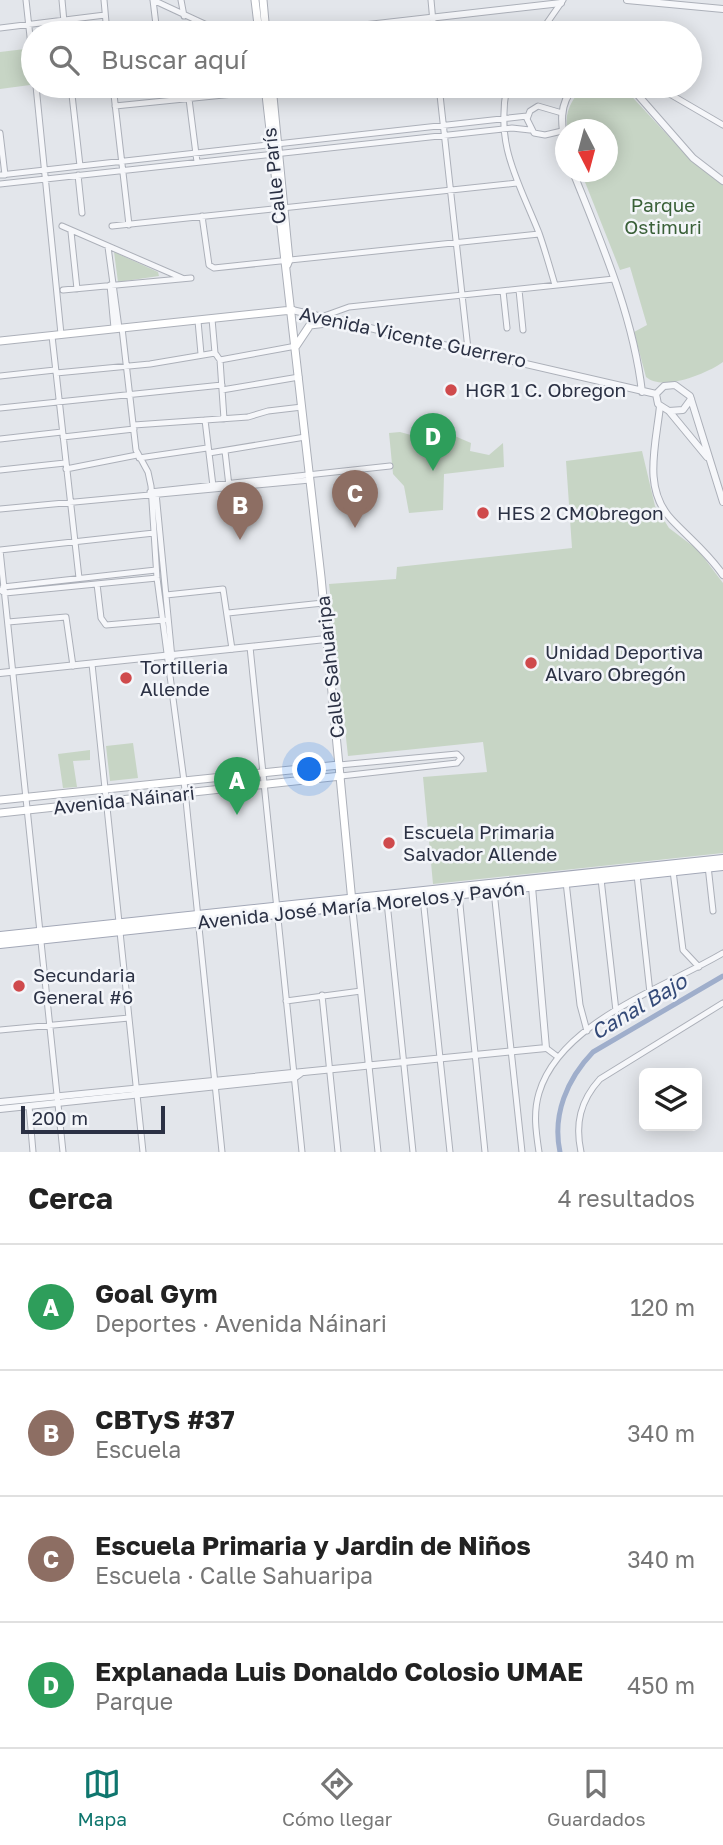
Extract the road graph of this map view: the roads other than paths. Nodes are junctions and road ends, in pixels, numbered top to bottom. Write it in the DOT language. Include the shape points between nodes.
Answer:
graph roads {
  1 [pos="26,0"];
  2 [pos="62,0"];
  3 [pos="104,0"];
  4 [pos="153,0"];
  5 [pos="181,0"];
  6 [pos="255,0"];
  7 [pos="263,0"];
  8 [pos="431,0"];
  9 [pos="627,0"];
  10 [pos="661,2"];
  11 [pos="560,3"];
  12 [pos="723,9"];
  13 [pos="105,15"];
  14 [pos="184,16"];
  15 [pos="433,19"];
  16 [pos="29,21"];
  17 [pos="64,21"];
  18 [pos="106,21"];
  19 [pos="156,21"];
  20 [pos="195,21"];
  21 [pos="257,21"];
  22 [pos="265,21"];
  23 [pos="414,21"];
  24 [pos="548,21"];
  25 [pos="21,26"];
  26 [pos="0,28"];
  27 [pos="37,98"];
  28 [pos="72,98"];
  29 [pos="114,98"];
  30 [pos="196,98"];
  31 [pos="270,98"];
  32 [pos="440,98"];
  33 [pos="505,98"];
  34 [pos="566,98"];
  35 [pos="640,98"];
  36 [pos="677,98"];
  37 [pos="189,99"];
  38 [pos="115,106"];
  39 [pos="562,113"];
  40 [pos="527,116"];
  41 [pos="562,119"];
  42 [pos="502,120"];
  43 [pos="723,125"];
  44 [pos="443,126"];
  45 [pos="502,129"];
  46 [pos="530,130"];
  47 [pos="0,133"];
  48 [pos="555,133"];
  49 [pos="445,136"];
  50 [pos="275,149"];
  51 [pos="196,153"];
  52 [pos="120,161"];
  53 [pos="197,162"];
  54 [pos="80,166"];
  55 [pos="45,170"];
  56 [pos="121,170"];
  57 [pos="3,175"];
  58 [pos="78,175"];
  59 [pos="46,179"];
  60 [pos="723,181"];
  61 [pos="577,182"];
  62 [pos="517,183"];
  63 [pos="3,184"];
  64 [pos="451,190"];
  65 [pos="280,208"];
  66 [pos="82,213"];
  67 [pos="202,216"];
  68 [pos="129,225"];
  69 [pos="62,226"];
  70 [pos="112,226"];
  71 [pos="71,232"];
  72 [pos="539,234"];
  73 [pos="457,243"];
  74 [pos="108,247"];
  75 [pos="286,262"];
  76 [pos="182,278"];
  77 [pos="191,278"];
  78 [pos="614,279"];
  79 [pos="112,283"];
  80 [pos="555,285"];
  81 [pos="77,289"];
  82 [pos="519,289"];
  83 [pos="63,290"];
  84 [pos="503,291"];
  85 [pos="462,296"];
  86 [pos="292,310"];
  87 [pos="324,316"];
  88 [pos="212,319"];
  89 [pos="198,321"];
  90 [pos="343,321"];
  91 [pos="119,328"];
  92 [pos="506,328"];
  93 [pos="523,330"];
  94 [pos="61,334"];
  95 [pos="52,336"];
  96 [pos="0,341"];
  97 [pos="296,346"];
  98 [pos="468,349"];
  99 [pos="215,353"];
  100 [pos="201,354"];
  101 [pos="220,360"];
  102 [pos="127,366"];
  103 [pos="56,372"];
  104 [pos="0,376"];
  105 [pos="299,376"];
  106 [pos="222,388"];
  107 [pos="642,392"];
  108 [pos="130,394"];
  109 [pos="656,394"];
  110 [pos="691,399"];
  111 [pos="59,401"];
  112 [pos="660,406"];
  113 [pos="302,407"];
  114 [pos="0,408"];
  115 [pos="669,411"];
  116 [pos="224,419"];
  117 [pos="205,420"];
  118 [pos="134,427"];
  119 [pos="62,435"];
  120 [pos="305,437"];
  121 [pos="0,439"];
  122 [pos="208,450"];
  123 [pos="225,451"];
  124 [pos="139,456"];
  125 [pos="707,457"];
  126 [pos="65,466"];
  127 [pos="390,466"];
  128 [pos="0,470"];
  129 [pos="310,477"];
  130 [pos="229,486"];
  131 [pos="213,488"];
  132 [pos="153,493"];
  133 [pos="69,502"];
  134 [pos="723,502"];
  135 [pos="1,508"];
  136 [pos="154,533"];
  137 [pos="75,542"];
  138 [pos="0,550"];
  139 [pos="156,570"];
  140 [pos="723,575"];
  141 [pos="79,578"];
  142 [pos="157,578"];
  143 [pos="97,584"];
  144 [pos="2,590"];
  145 [pos="166,595"];
  146 [pos="323,603"];
  147 [pos="228,613"];
  148 [pos="165,620"];
  149 [pos="8,623"];
  150 [pos="0,625"];
  151 [pos="326,639"];
  152 [pos="250,647"];
  153 [pos="232,649"];
  154 [pos="169,656"];
  155 [pos="92,664"];
  156 [pos="73,666"];
  157 [pos="13,672"];
  158 [pos="0,673"];
  159 [pos="339,765"];
  160 [pos="263,772"];
  161 [pos="341,776"];
  162 [pos="184,780"];
  163 [pos="264,785"];
  164 [pos="106,789"];
  165 [pos="185,793"];
  166 [pos="27,797"];
  167 [pos="0,800"];
  168 [pos="107,801"];
  169 [pos="28,810"];
  170 [pos="0,813"];
  171 [pos="723,859"];
  172 [pos="708,864"];
  173 [pos="723,866"];
  174 [pos="673,868"];
  175 [pos="637,872"];
  176 [pos="565,879"];
  177 [pos="601,879"];
  178 [pos="494,887"];
  179 [pos="532,887"];
  180 [pos="422,894"];
  181 [pos="459,895"];
  182 [pos="352,902"];
  183 [pos="387,902"];
  184 [pos="277,910"];
  185 [pos="713,911"];
  186 [pos="197,919"];
  187 [pos="120,927"];
  188 [pos="41,935"];
  189 [pos="0,936"];
  190 [pos="0,944"];
  191 [pos="723,953"];
  192 [pos="699,967"];
  193 [pos="361,991"];
  194 [pos="650,993"];
  195 [pos="321,995"];
  196 [pos="286,1001"];
  197 [pos="723,1003"];
  198 [pos="616,1011"];
  199 [pos="129,1018"];
  200 [pos="50,1025"];
  201 [pos="0,1030"];
  202 [pos="587,1031"];
  203 [pos="546,1048"];
  204 [pos="511,1052"];
  205 [pos="476,1055"];
  206 [pos="558,1058"];
  207 [pos="440,1059"];
  208 [pos="404,1063"];
  209 [pos="369,1066"];
  210 [pos="329,1070"];
  211 [pos="297,1074"];
  212 [pos="215,1083"];
  213 [pos="137,1091"];
  214 [pos="58,1099"];
  215 [pos="0,1102"];
  216 [pos="29,1106"];
  217 [pos="0,1109"];
  218 [pos="33,1152"];
  219 [pos="63,1152"];
  220 [pos="144,1152"];
  221 [pos="222,1152"];
  222 [pos="302,1152"];
  223 [pos="338,1152"];
  224 [pos="378,1152"];
  225 [pos="413,1152"];
  226 [pos="450,1152"];
  227 [pos="485,1152"];
  228 [pos="522,1152"];
  229 [pos="539,1152"];
  230 [pos="581,1152"];
  1 -- 16 [label="street"];
  2 -- 17 [label="street"];
  3 -- 13 [label="street"];
  4 -- 14 [label="street"];
  4 -- 19 [label="street"];
  5 -- 14 [label="street"];
  6 -- 21 [label="main road"];
  7 -- 22 [label="main road"];
  8 -- 15 [label="street"];
  9 -- 10 [label="street"];
  10 -- 12 [label="street"];
  11 -- 15 [label="street"];
  11 -- 24 [label="street"];
  13 -- 17 [label="street"];
  13 -- 18 [label="street"];
  14 -- 20 [label="street"];
  15 -- 23 [label="street"];
  25 -- 26 [label="street"];
  27 -- 55 [label="street"];
  28 -- 54 [label="street"];
  29 -- 38 [label="street"];
  30 -- 37 [label="street"];
  31 -- 50 [label="main road, Calle París"];
  32 -- 44 [label="street"];
  33 -- 42 [label="street"];
  34 -- 39 [label="street"];
  35 -- 60 [label="street" via="692,158"];
  36 -- 43 [label="street"];
  37 -- 38 [label="street"];
  37 -- 51 [label="street"];
  38 -- 52 [label="street"];
  39 -- 40 [label="street" via="538,106"];
  39 -- 41 [label="street"];
  40 -- 42 [label="street"];
  40 -- 46 [label="street"];
  42 -- 44 [label="street"];
  42 -- 45 [label="street"];
  44 -- 49 [label="street"];
  44 -- 50 [label="street"];
  45 -- 46 [label="street"];
  45 -- 49 [label="street"];
  45 -- 62 [label="street"];
  46 -- 48 [label="street"];
  47 -- 57 [label="street"];
  49 -- 50 [label="street"];
  49 -- 64 [label="street"];
  50 -- 51 [label="street"];
  50 -- 53 [label="street"];
  50 -- 65 [label="main road, Calle París"];
  51 -- 52 [label="street"];
  51 -- 53 [label="street"];
  52 -- 54 [label="street"];
  52 -- 56 [label="street"];
  53 -- 56 [label="street"];
  54 -- 55 [label="street"];
  55 -- 57 [label="street"];
  55 -- 59 [label="street"];
  56 -- 58 [label="street"];
  56 -- 68 [label="street"];
  57 -- 63 [label="street"];
  58 -- 59 [label="street"];
  58 -- 66 [label="street"];
  59 -- 63 [label="street"];
  59 -- 94 [label="street"];
  61 -- 78 [label="street"];
  62 -- 64 [label="street"];
  62 -- 72 [label="street"];
  64 -- 65 [label="street"];
  64 -- 73 [label="street"];
  65 -- 67 [label="street"];
  65 -- 75 [label="main road, Calle París"];
  67 -- 68 [label="street"];
  67 -- 75 [label="street" via="209,265"];
  68 -- 70 [label="street"];
  69 -- 71 [label="street"];
  71 -- 74 [label="street"];
  71 -- 81 [label="street"];
  72 -- 73 [label="street"];
  72 -- 80 [label="street"];
  73 -- 75 [label="street"];
  73 -- 85 [label="street"];
  74 -- 76 [label="street"];
  74 -- 79 [label="street"];
  75 -- 86 [label="main road, Calle París"];
  76 -- 77 [label="street"];
  76 -- 79 [label="street"];
  78 -- 80 [label="street"];
  78 -- 107 [label="street"];
  79 -- 81 [label="street"];
  79 -- 91 [label="street"];
  80 -- 82 [label="street"];
  81 -- 83 [label="street"];
  82 -- 84 [label="street"];
  82 -- 93 [label="street"];
  84 -- 85 [label="street"];
  84 -- 92 [label="street"];
  85 -- 87 [label="street" via="349,307"];
  85 -- 98 [label="street"];
  86 -- 87 [label="street, Avenida Vicente Guerrero"];
  86 -- 88 [label="main road, Avenida Vicente Guerrero"];
  86 -- 97 [label="main road, Calle Sahuaripa"];
  87 -- 90 [label="street, Avenida Vicente Guerrero"];
  88 -- 89 [label="main road, Avenida Vicente Guerrero"];
  88 -- 99 [label="street"];
  89 -- 91 [label="main road, Avenida Vicente Guerrero"];
  89 -- 100 [label="street"];
  90 -- 97 [label="main road" via="310,325"];
  90 -- 98 [label="street, Avenida Vicente Guerrero"];
  91 -- 94 [label="main road, Avenida Vicente Guerrero"];
  91 -- 102 [label="street"];
  94 -- 95 [label="main road, Avenida Vicente Guerrero"];
  95 -- 96 [label="main road, Avenida Vicente Guerrero"];
  95 -- 103 [label="street"];
  97 -- 101 [label="street"];
  97 -- 105 [label="main road, Calle Sahuaripa"];
  98 -- 107 [label="street, Avenida Vicente Guerrero"];
  99 -- 100 [label="street"];
  99 -- 101 [label="street"];
  100 -- 102 [label="street"];
  101 -- 106 [label="street"];
  102 -- 103 [label="street"];
  102 -- 108 [label="street"];
  103 -- 104 [label="street"];
  103 -- 111 [label="street"];
  105 -- 106 [label="street"];
  105 -- 113 [label="main road, Calle Sahuaripa"];
  106 -- 108 [label="street"];
  106 -- 116 [label="street"];
  107 -- 109 [label="street, Avenida Vicente Guerrero"];
  108 -- 111 [label="street"];
  108 -- 118 [label="street"];
  109 -- 110 [label="street, Avenida Vicente Guerrero" via="664,386 675,385"];
  109 -- 112 [label="street"];
  110 -- 115 [label="street" via="682,410"];
  110 -- 125 [label="street"];
  111 -- 114 [label="street"];
  111 -- 119 [label="street"];
  112 -- 115 [label="street"];
  112 -- 140 [label="street" via="653,471 656,493 664,510"];
  113 -- 116 [label="street"];
  113 -- 120 [label="main road, Calle Sahuaripa"];
  115 -- 125 [label="street"];
  116 -- 117 [label="street"];
  117 -- 118 [label="street"];
  117 -- 122 [label="street"];
  118 -- 119 [label="street"];
  118 -- 124 [label="street"];
  119 -- 121 [label="street"];
  119 -- 126 [label="street"];
  120 -- 123 [label="street"];
  120 -- 129 [label="main road, Calle Sahuaripa"];
  122 -- 123 [label="street"];
  122 -- 124 [label="street"];
  122 -- 131 [label="street"];
  123 -- 130 [label="street"];
  124 -- 126 [label="street"];
  124 -- 132 [label="street"];
  125 -- 134 [label="street"];
  126 -- 128 [label="street"];
  126 -- 133 [label="street"];
  127 -- 129 [label="street"];
  129 -- 130 [label="street"];
  129 -- 146 [label="main road, Calle Sahuaripa"];
  130 -- 131 [label="street"];
  131 -- 132 [label="street"];
  132 -- 133 [label="street"];
  132 -- 136 [label="street"];
  132 -- 145 [label="street"];
  133 -- 135 [label="street"];
  133 -- 137 [label="street"];
  136 -- 137 [label="street"];
  136 -- 139 [label="street"];
  137 -- 138 [label="street"];
  137 -- 141 [label="street"];
  138 -- 144 [label="street"];
  139 -- 141 [label="street"];
  139 -- 142 [label="street"];
  141 -- 144 [label="street"];
  142 -- 143 [label="street"];
  142 -- 148 [label="street"];
  143 -- 144 [label="street"];
  143 -- 148 [label="street" via="101,618 107,626"];
  144 -- 149 [label="street"];
  145 -- 147 [label="street" via="223,590"];
  145 -- 148 [label="street"];
  146 -- 147 [label="street"];
  146 -- 151 [label="main road, Calle Sahuaripa"];
  147 -- 153 [label="street"];
  148 -- 154 [label="street"];
  149 -- 150 [label="street"];
  149 -- 156 [label="street" via="66,617"];
  149 -- 157 [label="street"];
  151 -- 152 [label="street"];
  151 -- 159 [label="main road, Calle Sahuaripa"];
  152 -- 153 [label="street"];
  152 -- 160 [label="street"];
  153 -- 154 [label="street"];
  154 -- 155 [label="street"];
  154 -- 162 [label="street"];
  155 -- 156 [label="street"];
  155 -- 164 [label="street"];
  156 -- 157 [label="street"];
  157 -- 158 [label="street"];
  157 -- 166 [label="street"];
  159 -- 160 [label="main road, Avenida Náinari"];
  159 -- 161 [label="main road, Calle Sahuaripa"];
  159 -- 161 [label="street, Avenida Náinari" via="457,754 461,759"];
  160 -- 162 [label="main road, Avenida Náinari"];
  160 -- 163 [label="street"];
  161 -- 163 [label="main road, Avenida Náinari"];
  161 -- 182 [label="main road, Calle Sahuaripa"];
  162 -- 164 [label="main road, Avenida Náinari"];
  162 -- 165 [label="street"];
  163 -- 165 [label="main road, Avenida Náinari"];
  163 -- 184 [label="street"];
  164 -- 166 [label="main road, Avenida Náinari"];
  164 -- 168 [label="street"];
  165 -- 168 [label="main road, Avenida Náinari"];
  165 -- 186 [label="street"];
  166 -- 167 [label="main road, Avenida Náinari"];
  166 -- 169 [label="street"];
  168 -- 169 [label="main road, Avenida Náinari"];
  168 -- 187 [label="street"];
  169 -- 170 [label="main road, Avenida Náinari"];
  169 -- 188 [label="street"];
  171 -- 172 [label="main road, Avenida José María Morelos y Pavón"];
  172 -- 173 [label="main road, Avenida José María Morelos y Pavón"];
  172 -- 174 [label="main road, Avenida José María Morelos y Pavón"];
  172 -- 185 [label="street"];
  174 -- 175 [label="main road, Avenida José María Morelos y Pavón"];
  174 -- 192 [label="street" via="683,950"];
  175 -- 176 [label="main road, Avenida José María Morelos y Pavón"];
  175 -- 177 [label="main road, Avenida José María Morelos y Pavón"];
  175 -- 194 [label="street"];
  176 -- 177 [label="main road, Avenida José María Morelos y Pavón"];
  176 -- 178 [label="main road, Avenida José María Morelos y Pavón"];
  176 -- 179 [label="main road, Avenida José María Morelos y Pavón"];
  176 -- 202 [label="street"];
  177 -- 198 [label="street"];
  178 -- 179 [label="main road, Avenida José María Morelos y Pavón"];
  178 -- 180 [label="main road, Avenida José María Morelos y Pavón"];
  178 -- 181 [label="main road, Avenida José María Morelos y Pavón"];
  178 -- 204 [label="street"];
  179 -- 203 [label="street"];
  180 -- 181 [label="main road, Avenida José María Morelos y Pavón"];
  180 -- 182 [label="main road, Avenida José María Morelos y Pavón"];
  180 -- 183 [label="main road, Avenida José María Morelos y Pavón"];
  180 -- 207 [label="street"];
  181 -- 205 [label="street"];
  182 -- 183 [label="main road, Avenida José María Morelos y Pavón"];
  182 -- 184 [label="main road, Avenida José María Morelos y Pavón"];
  182 -- 193 [label="street, Calle Sahuaripa"];
  183 -- 208 [label="street"];
  184 -- 186 [label="main road, Avenida José María Morelos y Pavón"];
  184 -- 196 [label="street"];
  186 -- 187 [label="main road, Avenida José María Morelos y Pavón"];
  186 -- 212 [label="street"];
  187 -- 188 [label="main road, Avenida José María Morelos y Pavón"];
  187 -- 199 [label="street"];
  188 -- 189 [label="main road, Avenida José María Morelos y Pavón"];
  188 -- 190 [label="main road, Avenida José María Morelos y Pavón"];
  188 -- 200 [label="street"];
  191 -- 192 [label="street"];
  192 -- 194 [label="street"];
  193 -- 195 [label="street"];
  193 -- 209 [label="street, Calle Sahuaripa"];
  194 -- 198 [label="street"];
  195 -- 196 [label="street"];
  195 -- 210 [label="street"];
  196 -- 211 [label="street"];
  197 -- 230 [label="street" via="600,1079 586,1096 578,1117"];
  198 -- 202 [label="street"];
  199 -- 200 [label="street"];
  199 -- 213 [label="street"];
  200 -- 201 [label="street"];
  200 -- 214 [label="street"];
  202 -- 206 [label="street"];
  203 -- 204 [label="street"];
  203 -- 206 [label="street"];
  204 -- 205 [label="street"];
  204 -- 228 [label="street"];
  205 -- 207 [label="street"];
  205 -- 227 [label="street"];
  206 -- 229 [label="street" via="536,1105"];
  207 -- 208 [label="street"];
  207 -- 226 [label="street"];
  208 -- 209 [label="street"];
  208 -- 225 [label="street"];
  209 -- 210 [label="street"];
  209 -- 224 [label="street"];
  210 -- 211 [label="street"];
  210 -- 223 [label="street"];
  211 -- 212 [label="street"];
  211 -- 222 [label="street"];
  212 -- 213 [label="street"];
  212 -- 221 [label="street"];
  213 -- 214 [label="street"];
  213 -- 220 [label="street"];
  214 -- 215 [label="street"];
  214 -- 216 [label="street"];
  214 -- 219 [label="street"];
  216 -- 217 [label="street"];
  216 -- 218 [label="street"];
}
